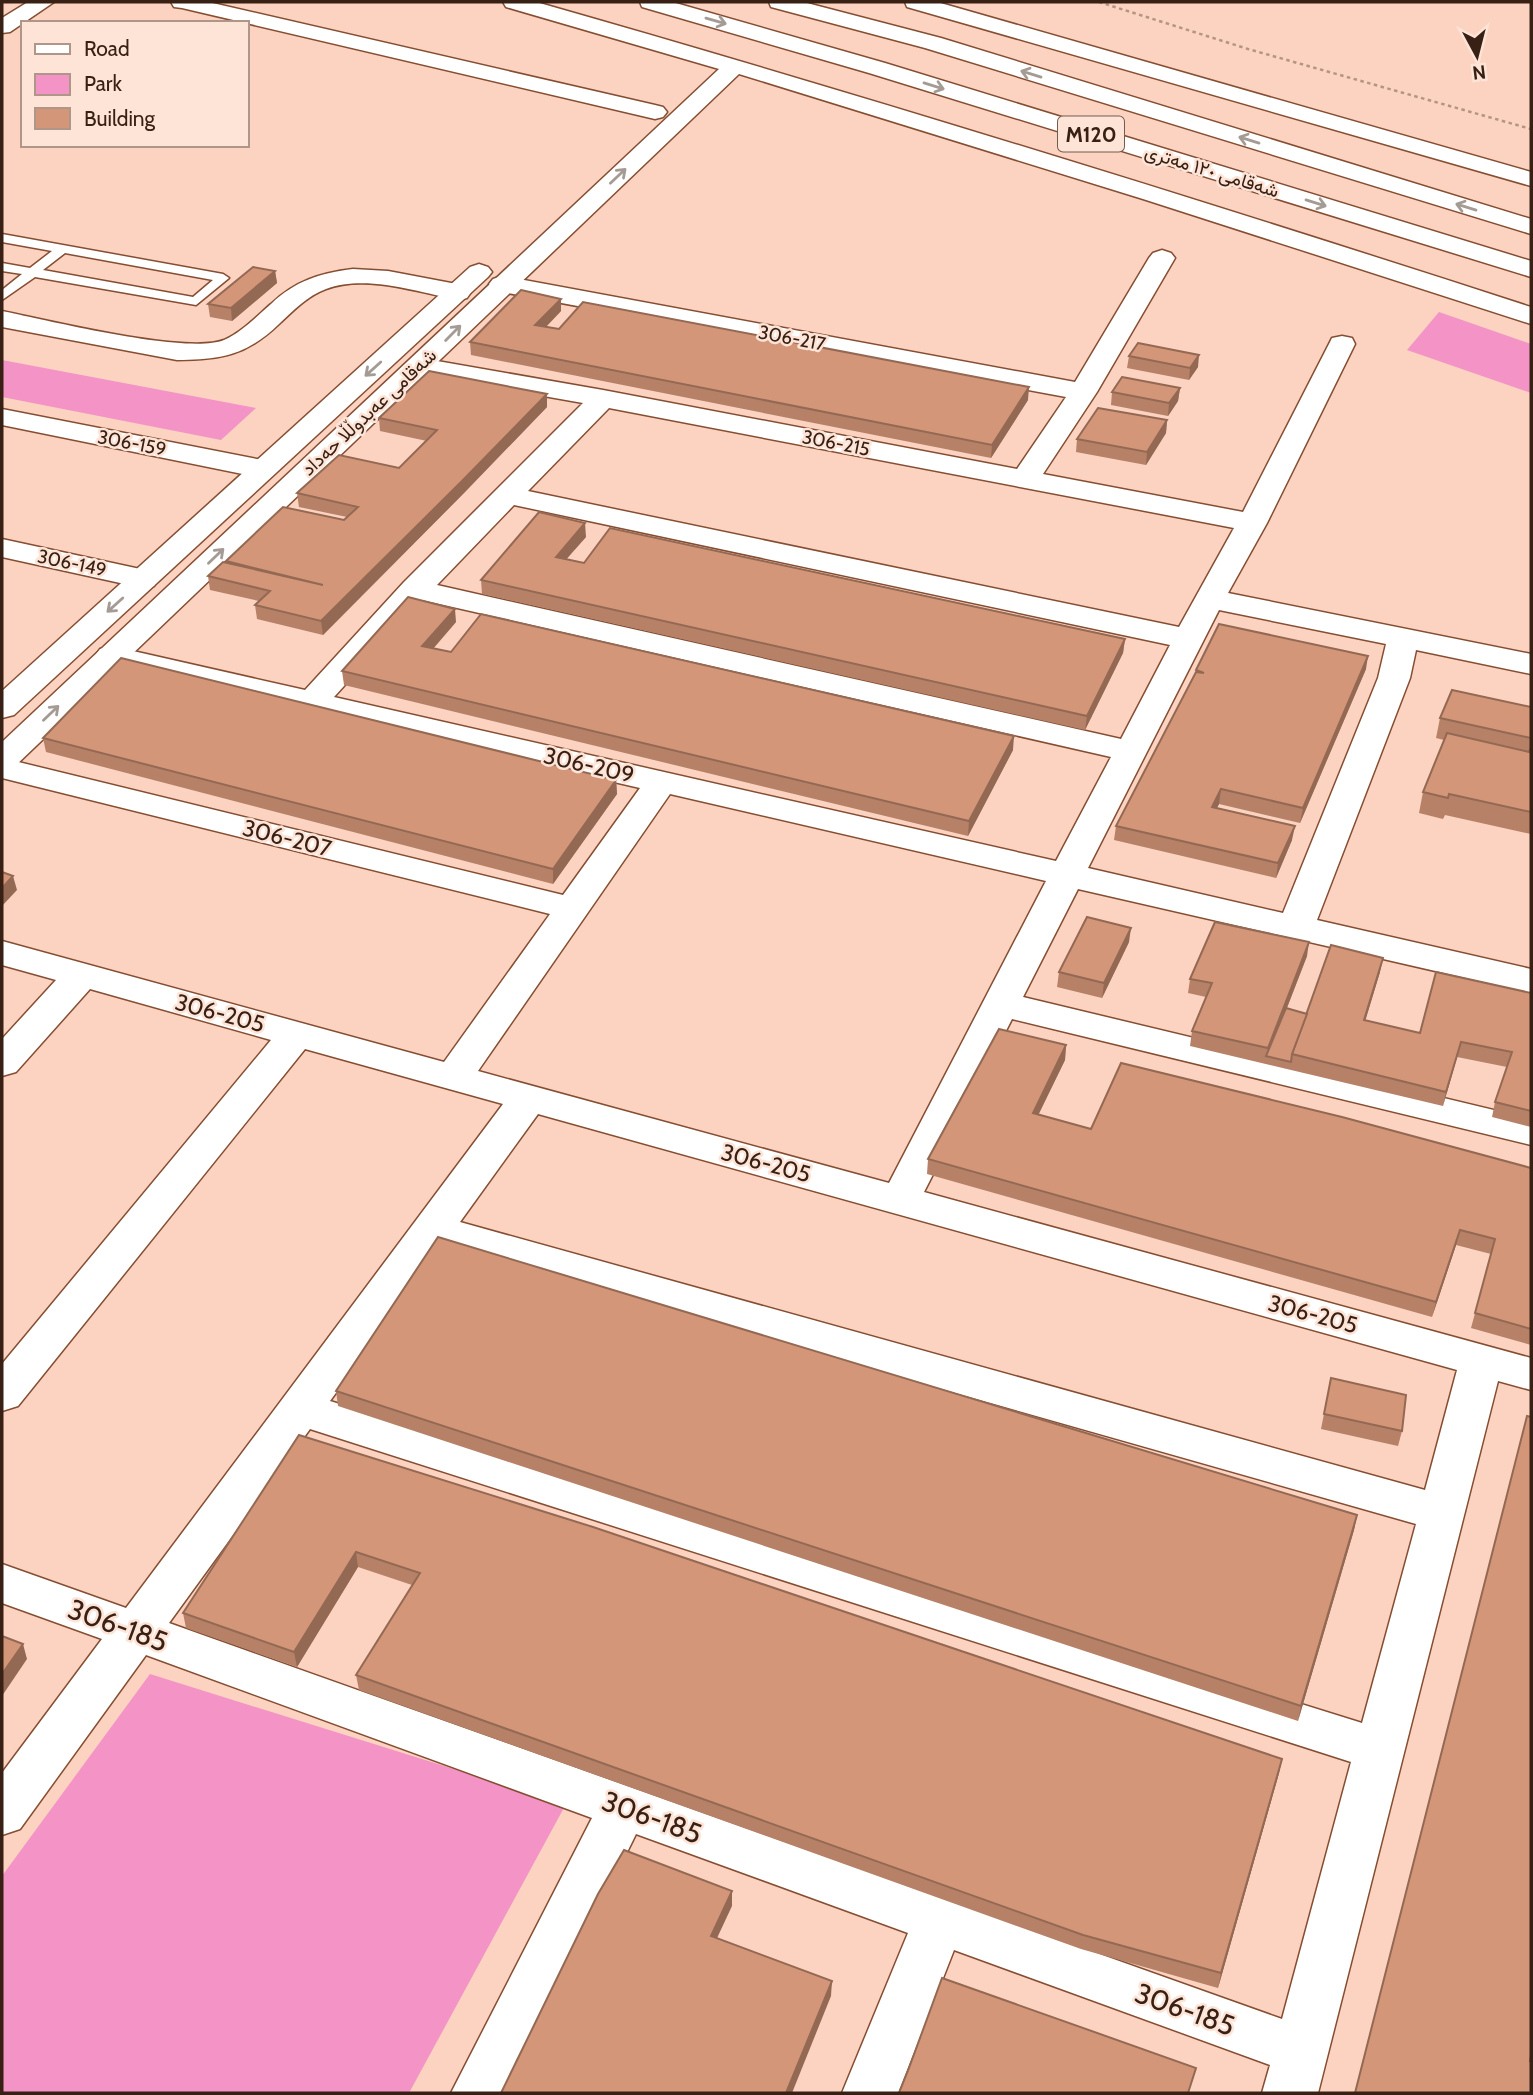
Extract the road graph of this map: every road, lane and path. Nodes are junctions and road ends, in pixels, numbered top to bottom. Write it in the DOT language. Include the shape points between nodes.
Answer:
graph roads {
  1 [pos="43,2"];
  2 [pos="183,2"];
  3 [pos="514,2"];
  4 [pos="650,2"];
  5 [pos="779,2"];
  6 [pos="915,2"];
  7 [pos="1099,2"];
  8 [pos="2,27"];
  9 [pos="725,62"];
  10 [pos="655,112"];
  11 [pos="1531,129"];
  12 [pos="1531,179"];
  13 [pos="1531,228"];
  14 [pos="2,238"];
  15 [pos="62,249"];
  16 [pos="1162,258"];
  17 [pos="2,267"];
  18 [pos="1531,269"];
  19 [pos="32,273"];
  20 [pos="502,284"];
  21 [pos="457,292"];
  22 [pos="2,296"];
  23 [pos="1531,316"];
  24 [pos="2,318"];
  25 [pos="1342,344"];
  26 [pos="420,366"];
  27 [pos="1083,392"];
  28 [pos="603,398"];
  29 [pos="2,417"];
  30 [pos="316,421"];
  31 [pos="350,428"];
  32 [pos="262,469"];
  33 [pos="1024,480"];
  34 [pos="506,495"];
  35 [pos="1252,523"];
  36 [pos="2,548"];
  37 [pos="143,579"];
  38 [pos="415,589"];
  39 [pos="1209,599"];
  40 [pos="1188,639"];
  41 [pos="1403,639"];
  42 [pos="111,656"];
  43 [pos="1531,664"];
  44 [pos="312,702"];
  45 [pos="2,708"];
  46 [pos="1131,751"];
  47 [pos="2,760"];
  48 [pos="2,768"];
  49 [pos="661,782"];
  50 [pos="1067,875"];
  51 [pos="572,908"];
  52 [pos="1296,927"];
  53 [pos="2,953"];
  54 [pos="82,975"];
  55 [pos="1531,981"];
  56 [pos="1001,1004"];
  57 [pos="296,1034"];
  58 [pos="2,1063"];
  59 [pos="453,1077"];
  60 [pos="529,1098"];
  61 [pos="1531,1132"];
  62 [pos="900,1200"];
  63 [pos="432,1230"];
  64 [pos="1482,1360"];
  65 [pos="1531,1374"];
  66 [pos="2,1394"];
  67 [pos="300,1409"];
  68 [pos="1442,1513"];
  69 [pos="2,1583"];
  70 [pos="135,1632"];
  71 [pos="1380,1750"];
  72 [pos="624,1807"];
  73 [pos="2,1813"];
  74 [pos="939,1920"];
  75 [pos="1296,2072"];
  76 [pos="479,2093"];
  77 [pos="870,2093"];
  1 -- 8 [label="main road"];
  2 -- 10 [label="main road"];
  3 -- 9 [label="main road"];
  4 -- 18 [label="main road, شەقامی ١٢٠ مەتری / M120, one-way"];
  13 -- 5 [label="main road, شەقامی ١٢٠ مەتری / M120, one-way" via="933,43"];
  6 -- 12 [label="main road"];
  7 -- 11 [label="path" via="1248,50"];
  9 -- 10 [label="main road, شەقامی عەبدوڵڵا حەداد"];
  20 -- 9 [label="main road, شەقامی عەبدوڵڵا حەداد, one-way"];
  9 -- 23 [label="main road" via="1290,236"];
  10 -- 21 [label="main road, شەقامی عەبدوڵڵا حەداد"];
  14 -- 15 [label="lane"];
  15 -- 19 [label="lane"];
  15 -- 19 [label="lane" via="223,278 196,301"];
  16 -- 27 [label="main road"];
  17 -- 19 [label="lane"];
  19 -- 22 [label="lane"];
  26 -- 20 [label="main road, شەقامی عەبدوڵڵا حەداد, one-way"];
  20 -- 27 [label="main road, 306-217"];
  21 -- 24 [label="main road" via="365,276 343,277 297,295 242,342 206,352 177,352"];
  21 -- 30 [label="main road, شەقامی عەبدوڵڵا حەداد, one-way"];
  25 -- 35 [label="main road"];
  26 -- 28 [label="main road, 306-215"];
  26 -- 31 [label="main road, شەقامی عەبدوڵڵا حەداد"];
  27 -- 33 [label="main road"];
  28 -- 33 [label="main road, 306-215"];
  28 -- 34 [label="main road"];
  29 -- 32 [label="main road, 306-159"];
  30 -- 31 [label="main road"];
  30 -- 32 [label="main road, شەقامی عەبدوڵڵا حەداد"];
  42 -- 31 [label="main road, شەقامی عەبدوڵڵا حەداد, one-way"];
  32 -- 37 [label="main road, شەقامی عەبدوڵڵا حەداد"];
  33 -- 35 [label="main road, 306-215"];
  34 -- 38 [label="main road"];
  34 -- 40 [label="main road"];
  35 -- 39 [label="main road"];
  36 -- 37 [label="main road, 306-149"];
  37 -- 45 [label="main road, شەقامی عەبدوڵڵا حەداد, one-way"];
  38 -- 44 [label="main road"];
  38 -- 46 [label="main road"];
  39 -- 40 [label="main road"];
  39 -- 41 [label="main road"];
  40 -- 46 [label="main road"];
  41 -- 43 [label="main road"];
  41 -- 52 [label="main road" via="1394,678"];
  42 -- 44 [label="main road, 306-209"];
  47 -- 42 [label="main road, شەقامی عەبدوڵڵا حەداد, one-way"];
  44 -- 49 [label="main road, 306-209"];
  46 -- 50 [label="main road"];
  48 -- 51 [label="main road, 306-207"];
  49 -- 50 [label="main road, 306-209"];
  49 -- 51 [label="main road"];
  50 -- 52 [label="main road, 306-209"];
  50 -- 56 [label="main road"];
  51 -- 59 [label="main road"];
  52 -- 55 [label="main road, 306-209"];
  53 -- 54 [label="main road, 306-205"];
  54 -- 57 [label="main road, 306-205"];
  54 -- 58 [label="main road"];
  56 -- 61 [label="main road"];
  56 -- 62 [label="main road"];
  57 -- 59 [label="main road, 306-205"];
  57 -- 66 [label="main road"];
  59 -- 60 [label="main road, 306-205"];
  60 -- 62 [label="main road, 306-205"];
  60 -- 63 [label="main road"];
  62 -- 64 [label="main road, 306-205"];
  63 -- 67 [label="main road"];
  63 -- 68 [label="main road"];
  64 -- 65 [label="main road, 306-205"];
  64 -- 68 [label="main road"];
  67 -- 70 [label="main road"];
  67 -- 71 [label="main road"];
  68 -- 71 [label="main road"];
  69 -- 70 [label="main road, 306-185"];
  70 -- 72 [label="main road, 306-185"];
  70 -- 73 [label="main road"];
  71 -- 75 [label="main road"];
  72 -- 74 [label="main road, 306-185"];
  72 -- 76 [label="main road"];
  74 -- 75 [label="main road, 306-185"];
  74 -- 77 [label="main road"];
}
